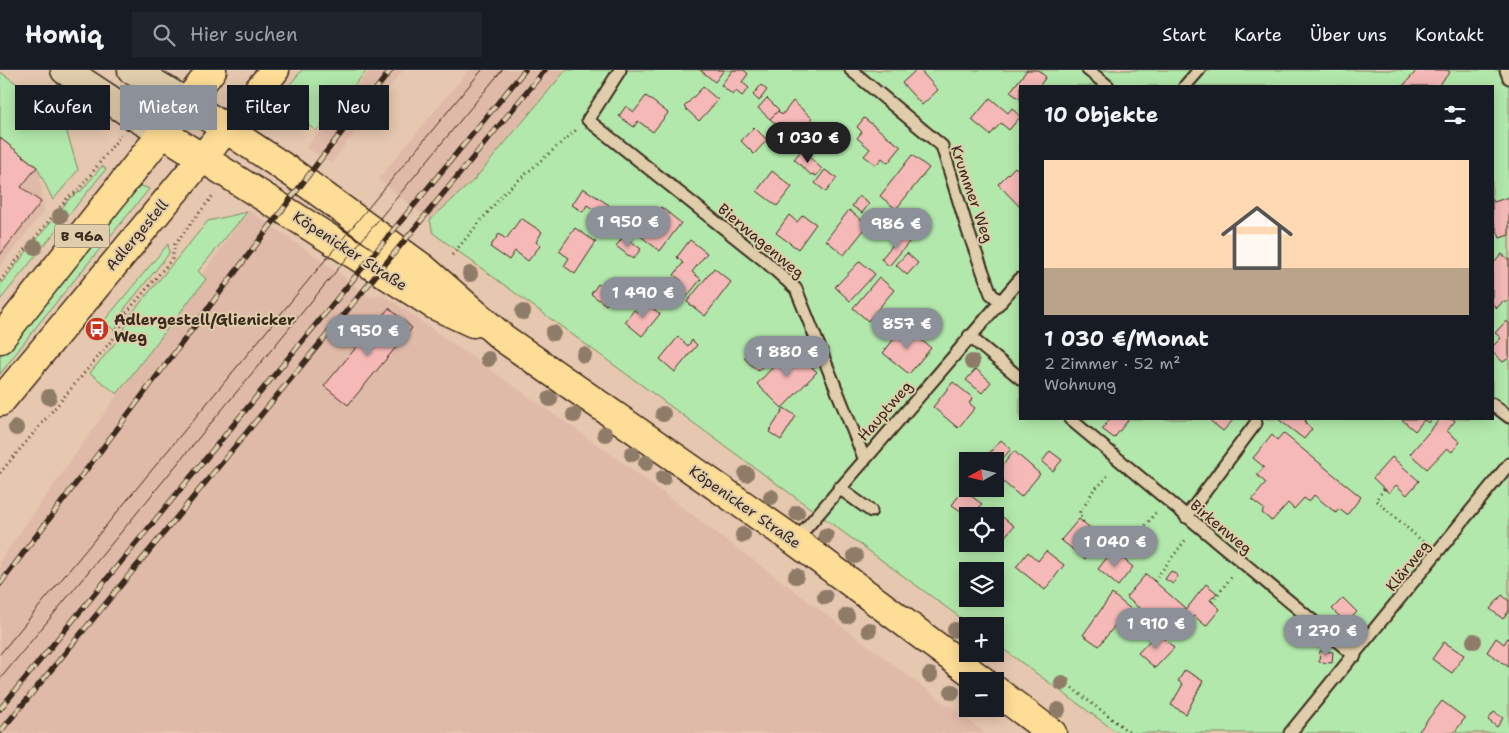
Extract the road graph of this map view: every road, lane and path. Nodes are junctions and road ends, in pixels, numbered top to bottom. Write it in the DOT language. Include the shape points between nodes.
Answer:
graph roads {
  1 [pos="65,70"];
  2 [pos="132,70"];
  3 [pos="212,70"];
  4 [pos="275,70"];
  5 [pos="620,70"];
  6 [pos="851,70"];
  7 [pos="1088,70"];
  8 [pos="1199,70"];
  9 [pos="1506,70"];
  10 [pos="1509,78"];
  11 [pos="157,85"];
  12 [pos="201,85"];
  13 [pos="1107,85"];
  14 [pos="1186,85"];
  15 [pos="588,120"];
  16 [pos="217,123"];
  17 [pos="226,129"];
  18 [pos="166,130"];
  19 [pos="164,133"];
  20 [pos="202,157"];
  21 [pos="99,163"];
  22 [pos="201,210"];
  23 [pos="452,255"];
  24 [pos="1019,280"];
  25 [pos="0,281"];
  26 [pos="1001,302"];
  27 [pos="969,336"];
  28 [pos="503,338"];
  29 [pos="0,339"];
  30 [pos="1019,377"];
  31 [pos="0,402"];
  32 [pos="1494,406"];
  33 [pos="1509,417"];
  34 [pos="1071,420"];
  35 [pos="1256,422"];
  36 [pos="1115,456"];
  37 [pos="864,458"];
  38 [pos="1509,464"];
  39 [pos="0,473"];
  40 [pos="839,488"];
  41 [pos="1384,489"];
  42 [pos="1165,499"];
  43 [pos="871,511"];
  44 [pos="1186,517"];
  45 [pos="1083,522"];
  46 [pos="1195,525"];
  47 [pos="795,541"];
  48 [pos="1437,554"];
  49 [pos="1120,557"];
  50 [pos="1242,564"];
  51 [pos="1154,582"];
  52 [pos="1212,602"];
  53 [pos="1354,656"];
  54 [pos="971,672"];
  55 [pos="1072,688"];
  56 [pos="1004,697"];
  57 [pos="1052,733"];
  58 [pos="1130,733"];
  59 [pos="1290,733"];
  1 -- 19 [label="main road"];
  2 -- 11 [label="main road"];
  3 -- 12 [label="main road, B 96a"];
  4 -- 17 [label="main road, Adlergestell / B 96a"];
  5 -- 15 [label="lane"];
  6 -- 26 [label="lane, Krummer Weg" via="942,146 991,294"];
  7 -- 13 [label="lane"];
  8 -- 14 [label="lane"];
  9 -- 10 [label="lane"];
  15 -- 23 [label="path" via="505,192"];
  15 -- 37 [label="lane, Bierwagenweg" via="796,289"];
  16 -- 17 [label="main road, Köpenicker Straße"];
  17 -- 20 [label="main road, Adlergestell / B 96a"];
  17 -- 28 [label="main road, Köpenicker Straße" via="423,268"];
  18 -- 19 [label="main road, B 96a"];
  19 -- 20 [label="main road, Köpenicker Straße"];
  19 -- 29 [label="main road, B 96a"];
  20 -- 28 [label="main road, Köpenicker Straße" via="434,304"];
  20 -- 31 [label="main road, Adlergestell / B 96a"];
  21 -- 25 [label="path"];
  22 -- 39 [label="path" via="175,244 172,259 127,312 118,333"];
  24 -- 26 [label="lane, Hauptweg"];
  26 -- 27 [label="lane, Hauptweg"];
  27 -- 30 [label="lane"];
  27 -- 37 [label="lane, Hauptweg"];
  28 -- 47 [label="main road, Köpenicker Straße"];
  32 -- 33 [label="lane"];
  34 -- 36 [label="lane, Birkenweg"];
  35 -- 44 [label="lane"];
  36 -- 42 [label="lane, Birkenweg"];
  36 -- 45 [label="path" via="1110,462 1107,477 1080,512"];
  37 -- 40 [label="lane, Hauptweg"];
  38 -- 48 [label="lane, Klärweg"];
  40 -- 43 [label="lane"];
  40 -- 47 [label="lane, Hauptweg"];
  41 -- 48 [label="path" via="1376,500"];
  42 -- 44 [label="lane, Birkenweg"];
  42 -- 49 [label="path"];
  44 -- 46 [label="lane, Birkenweg"];
  46 -- 50 [label="lane, Birkenweg"];
  46 -- 51 [label="path"];
  47 -- 54 [label="main road, Köpenicker Straße"];
  48 -- 53 [label="lane, Klärweg"];
  50 -- 52 [label="path"];
  50 -- 53 [label="lane, Birkenweg"];
  53 -- 59 [label="lane, Klärweg"];
  55 -- 58 [label="path"];
  56 -- 57 [label="main road"];
}
